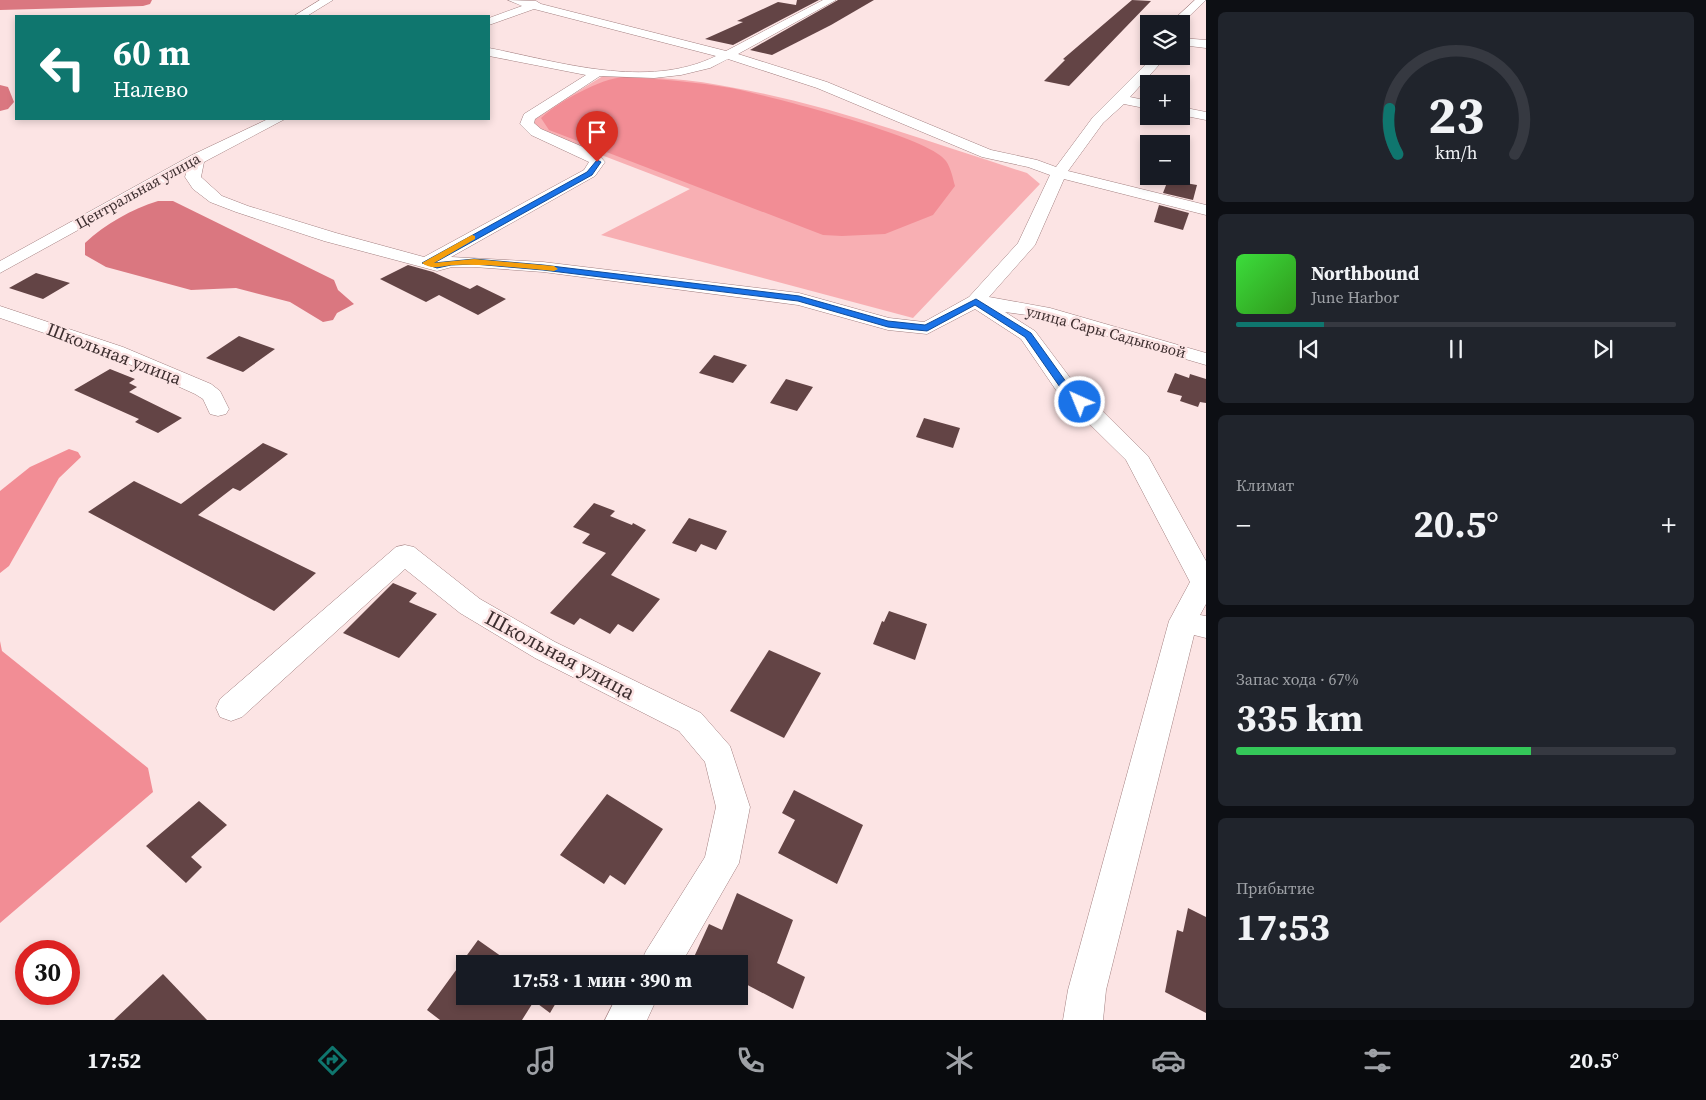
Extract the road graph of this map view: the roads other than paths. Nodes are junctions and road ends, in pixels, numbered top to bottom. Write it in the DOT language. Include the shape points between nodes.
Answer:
graph roads {
  1 [pos="328,0"];
  2 [pos="513,0"];
  3 [pos="545,0"];
  4 [pos="831,0"];
  5 [pos="1201,0"];
  6 [pos="532,5"];
  7 [pos="301,15"];
  8 [pos="1184,15"];
  9 [pos="490,22"];
  10 [pos="1190,41"];
  11 [pos="1206,44"];
  12 [pos="490,52"];
  13 [pos="727,55"];
  14 [pos="1153,65"];
  15 [pos="597,73"];
  16 [pos="1121,99"];
  17 [pos="1140,103"];
  18 [pos="1190,113"];
  19 [pos="1206,116"];
  20 [pos="276,120"];
  21 [pos="197,158"];
  22 [pos="171,172"];
  23 [pos="1059,173"];
  24 [pos="193,176"];
  25 [pos="1206,210"];
  26 [pos="426,263"];
  27 [pos="0,268"];
  28 [pos="976,301"];
  29 [pos="0,312"];
  30 [pos="1206,359"];
  31 [pos="218,409"];
  32 [pos="1195,624"];
  33 [pos="231,708"];
  34 [pos="665,955"];
  35 [pos="634,1005"];
  36 [pos="625,1020"];
  37 [pos="1083,1020"];
  1 -- 7 [label="street"];
  2 -- 6 [label="street"];
  3 -- 6 [label="street"];
  4 -- 13 [label="street"];
  5 -- 8 [label="street"];
  6 -- 9 [label="street"];
  6 -- 13 [label="street"];
  10 -- 11 [label="street"];
  12 -- 15 [label="street"];
  13 -- 15 [label="street" via="684,72"];
  13 -- 23 [label="street" via="822,85 987,154"];
  14 -- 16 [label="street"];
  15 -- 26 [label="street" via="529,117 527,124 536,132 592,156 597,162 590,173"];
  16 -- 17 [label="street"];
  16 -- 23 [label="street" via="1098,120"];
  18 -- 19 [label="street"];
  20 -- 21 [label="street, Центральная улица"];
  21 -- 22 [label="street, Центральная улица"];
  21 -- 24 [label="street"];
  22 -- 24 [label="street"];
  22 -- 27 [label="street, Центральная улица"];
  23 -- 25 [label="street"];
  23 -- 28 [label="street" via="1026,245"];
  24 -- 26 [label="street" via="199,186 216,199 242,209"];
  26 -- 28 [label="street" via="437,266 474,262 543,267 799,299 888,324 927,328"];
  28 -- 30 [label="street, улица Сары Садыковой" via="1042,312"];
  28 -- 32 [label="street" via="1028,335 1066,388 1136,456 1204,582"];
  29 -- 31 [label="street, Школьная улица" via="116,351 203,389 212,396"];
  32 -- 37 [label="street" via="1089,980"];
  33 -- 34 [label="street, Школьная улица" via="405,554 470,606 545,650 690,722 719,756 733,807 721,863"];
  35 -- 36 [label="street"];
}
